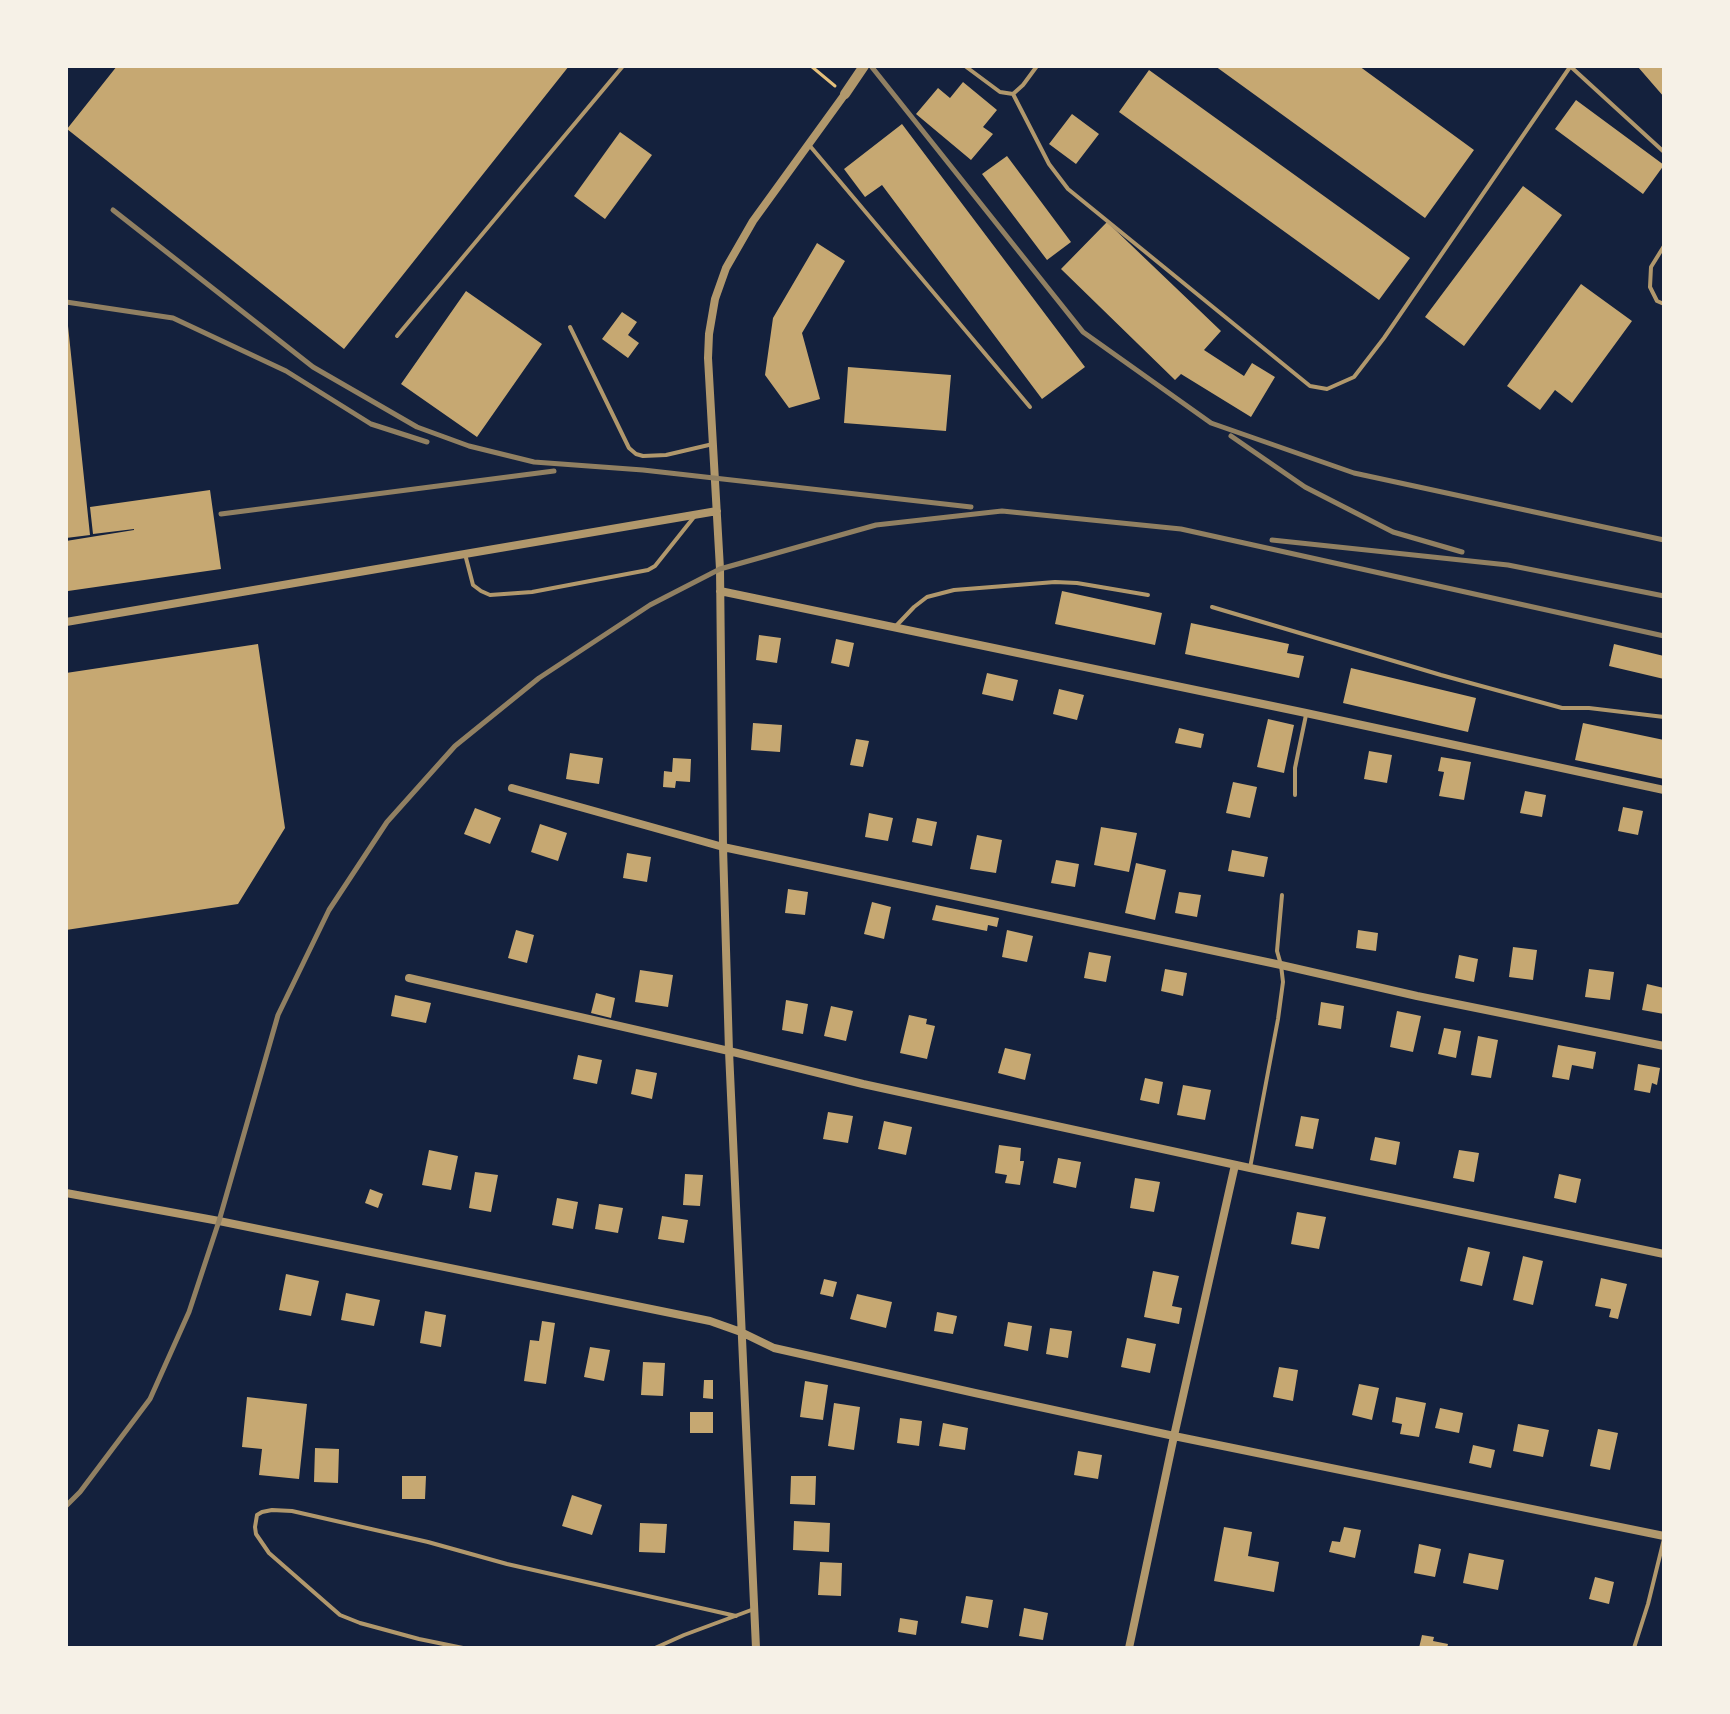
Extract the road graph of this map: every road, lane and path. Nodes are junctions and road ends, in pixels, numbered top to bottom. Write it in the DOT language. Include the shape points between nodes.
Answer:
graph roads {
  1 [pos="623,66"];
  2 [pos="811,66"];
  3 [pos="864,66"];
  4 [pos="965,66"];
  5 [pos="1037,66"];
  6 [pos="1570,66"];
  7 [pos="845,94"];
  8 [pos="1013,94"];
  9 [pos="809,145"];
  10 [pos="1664,152"];
  11 [pos="1664,246"];
  12 [pos="1664,304"];
  13 [pos="570,327"];
  14 [pos="397,336"];
  15 [pos="1030,407"];
  16 [pos="713,444"];
  17 [pos="717,511"];
  18 [pos="695,515"];
  19 [pos="464,554"];
  20 [pos="720,591"];
  21 [pos="1148,595"];
  22 [pos="1212,607"];
  23 [pos="66,622"];
  24 [pos="895,628"];
  25 [pos="1306,713"];
  26 [pos="1664,717"];
  27 [pos="512,788"];
  28 [pos="1664,790"];
  29 [pos="1295,795"];
  30 [pos="723,847"];
  31 [pos="1282,895"];
  32 [pos="1281,965"];
  33 [pos="409,978"];
  34 [pos="1664,1046"];
  35 [pos="729,1051"];
  36 [pos="1235,1165"];
  37 [pos="1250,1168"];
  38 [pos="66,1193"];
  39 [pos="1664,1254"];
  40 [pos="741,1332"];
  41 [pos="1174,1436"];
  42 [pos="1664,1537"];
  43 [pos="754,1609"];
  44 [pos="736,1616"];
  45 [pos="463,1648"];
  46 [pos="655,1648"];
  47 [pos="756,1648"];
  48 [pos="1129,1648"];
  49 [pos="1634,1648"];
  1 -- 14 [label="lane"];
  2 -- 7 [label="path"];
  3 -- 7 [label="street"];
  4 -- 8 [label="lane" via="1000,92"];
  5 -- 8 [label="lane"];
  6 -- 8 [label="lane" via="1384,338 1354,377 1327,389 1310,386 1068,189"];
  6 -- 10 [label="lane"];
  7 -- 9 [label="street"];
  9 -- 15 [label="lane"];
  9 -- 16 [label="street" via="753,221 715,299 708,358"];
  11 -- 12 [label="lane" via="1651,267 1650,287"];
  13 -- 16 [label="lane" via="636,454 666,455"];
  16 -- 17 [label="street"];
  17 -- 18 [label="street"];
  17 -- 20 [label="street"];
  18 -- 19 [label="street"];
  18 -- 19 [label="lane" via="648,570 532,592 481,591 473,585"];
  19 -- 23 [label="street"];
  20 -- 24 [label="street"];
  20 -- 30 [label="street"];
  21 -- 24 [label="lane" via="1055,582 954,590 927,597"];
  22 -- 26 [label="lane" via="1562,708"];
  24 -- 25 [label="street"];
  25 -- 28 [label="street"];
  25 -- 29 [label="lane"];
  27 -- 30 [label="street"];
  30 -- 32 [label="street"];
  30 -- 35 [label="street"];
  31 -- 32 [label="lane" via="1277,951"];
  32 -- 34 [label="street"];
  32 -- 37 [label="lane" via="1278,1019"];
  33 -- 35 [label="street"];
  35 -- 36 [label="street"];
  35 -- 40 [label="street"];
  36 -- 37 [label="street"];
  36 -- 41 [label="street"];
  37 -- 39 [label="street"];
  38 -- 40 [label="street" via="710,1321"];
  40 -- 41 [label="street" via="774,1348"];
  40 -- 43 [label="street"];
  41 -- 42 [label="street"];
  41 -- 48 [label="street"];
  42 -- 49 [label="lane"];
  43 -- 44 [label="lane"];
  43 -- 47 [label="street"];
  44 -- 45 [label="lane" via="292,1511 257,1515 256,1534 269,1553 340,1615"];
  44 -- 46 [label="lane"];
}
